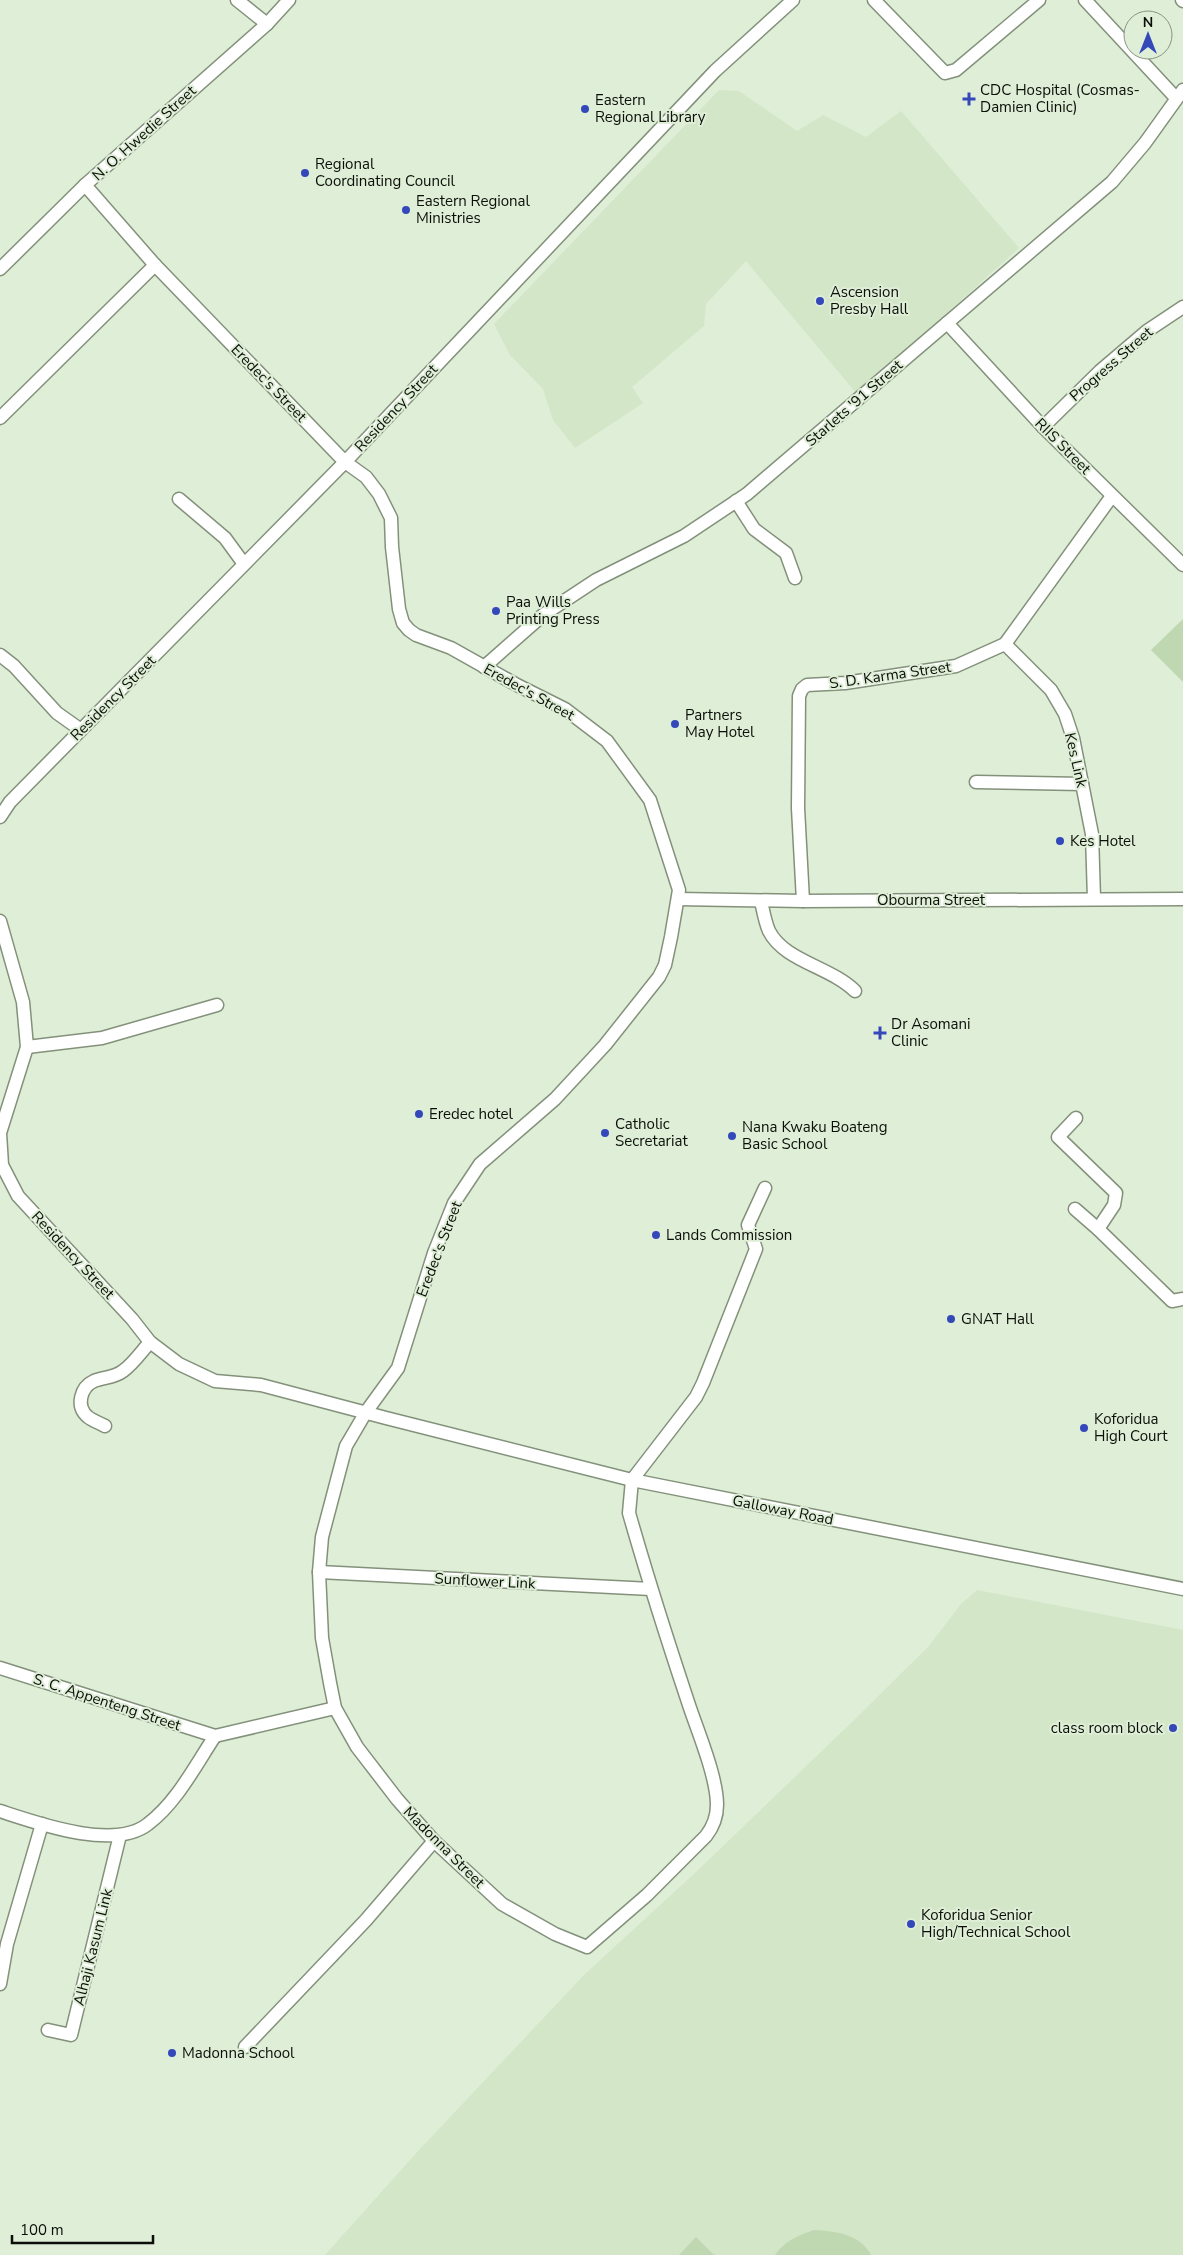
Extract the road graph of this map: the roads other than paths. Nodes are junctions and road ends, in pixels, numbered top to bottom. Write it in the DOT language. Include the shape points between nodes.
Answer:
graph roads {
  1 [pos="237,0"];
  2 [pos="289,0"];
  3 [pos="793,0"];
  4 [pos="874,0"];
  5 [pos="1039,0"];
  6 [pos="1085,0"];
  7 [pos="267,24"];
  8 [pos="1179,94"];
  9 [pos="85,185"];
  10 [pos="155,265"];
  11 [pos="0,268"];
  12 [pos="1183,308"];
  13 [pos="947,322"];
  14 [pos="0,418"];
  15 [pos="1043,427"];
  16 [pos="345,462"];
  17 [pos="1112,496"];
  18 [pos="179,499"];
  19 [pos="736,501"];
  20 [pos="244,564"];
  21 [pos="1183,565"];
  22 [pos="795,578"];
  23 [pos="1005,644"];
  24 [pos="0,655"];
  25 [pos="484,667"];
  26 [pos="81,730"];
  27 [pos="976,782"];
  28 [pos="1082,784"];
  29 [pos="0,817"];
  30 [pos="678,899"];
  31 [pos="1094,899"];
  32 [pos="1183,899"];
  33 [pos="761,900"];
  34 [pos="803,901"];
  35 [pos="0,922"];
  36 [pos="855,991"];
  37 [pos="217,1005"];
  38 [pos="27,1047"];
  39 [pos="1076,1118"];
  40 [pos="765,1188"];
  41 [pos="1075,1209"];
  42 [pos="1098,1229"];
  43 [pos="1183,1300"];
  44 [pos="150,1342"];
  45 [pos="366,1412"];
  46 [pos="386,1418"];
  47 [pos="105,1426"];
  48 [pos="632,1480"];
  49 [pos="319,1572"];
  50 [pos="1183,1589"];
  51 [pos="651,1590"];
  52 [pos="0,1668"];
  53 [pos="335,1708"];
  54 [pos="215,1736"];
  55 [pos="0,1811"];
  56 [pos="42,1824"];
  57 [pos="120,1836"];
  58 [pos="434,1841"];
  59 [pos="0,1984"];
  60 [pos="48,2030"];
  61 [pos="245,2046"];
  1 -- 7 [label="street"];
  2 -- 7 [label="street, N. O. Hwedie Street"];
  3 -- 16 [label="street, Residency Street" via="715,71"];
  4 -- 5 [label="street" via="945,73 956,70"];
  6 -- 8 [label="street"];
  7 -- 9 [label="street, N. O. Hwedie Street"];
  8 -- 13 [label="street, Starlets '91 Street" via="1145,144 1112,182"];
  9 -- 10 [label="street, Eredec's Street"];
  9 -- 11 [label="street, N. O. Hwedie Street"];
  10 -- 14 [label="street"];
  10 -- 16 [label="street, Eredec's Street"];
  12 -- 15 [label="street, Progress Street" via="1147,330"];
  13 -- 15 [label="street, RIIS Street"];
  13 -- 19 [label="street, Starlets '91 Street"];
  15 -- 17 [label="street, RIIS Street"];
  16 -- 20 [label="street, Residency Street"];
  16 -- 25 [label="street, Eredec's Street" via="366,477 391,518 396,593 403,622 416,635 451,648"];
  17 -- 21 [label="street, RIIS Street"];
  17 -- 23 [label="street, S. D. Karma Street"];
  18 -- 20 [label="street" via="225,538"];
  19 -- 22 [label="street" via="754,529 786,553"];
  19 -- 25 [label="street, Starlets '91 Street" via="684,536 596,580 543,615"];
  20 -- 26 [label="street, Residency Street"];
  23 -- 28 [label="street, Kes Link" via="1051,690 1065,714"];
  23 -- 34 [label="street, S. D. Karma Street" via="956,666 845,683 807,685 802,689 799,696 798,808"];
  24 -- 26 [label="street" via="57,713"];
  25 -- 30 [label="street, Eredec's Street" via="565,709 606,741 650,800 679,890"];
  26 -- 29 [label="street, Residency Street" via="10,802"];
  27 -- 28 [label="street"];
  28 -- 31 [label="street, Kes Link" via="1092,834"];
  30 -- 33 [label="street, Obourma Street"];
  30 -- 45 [label="street, Eredec's Street" via="665,964 659,977 605,1045 555,1099 480,1164 454,1204 434,1253 398,1368"];
  31 -- 32 [label="street, Obourma Street"];
  31 -- 34 [label="street, Obourma Street"];
  33 -- 34 [label="street, Obourma Street"];
  33 -- 36 [label="street" via="769,931 784,949 845,981"];
  35 -- 38 [label="street, Residency Street" via="23,1002"];
  37 -- 38 [label="street" via="102,1038"];
  38 -- 44 [label="street, Residency Street" via="0,1133 2,1165 18,1196"];
  39 -- 42 [label="street" via="1058,1137 1116,1193 1114,1205"];
  40 -- 48 [label="street" via="748,1225 756,1249 696,1397"];
  41 -- 42 [label="street"];
  42 -- 43 [label="street" via="1172,1301"];
  44 -- 45 [label="street, Residency Street" via="179,1364 215,1381 261,1385"];
  44 -- 47 [label="street" via="124,1371 83,1389 81,1403 86,1416"];
  45 -- 46 [label="street, Residency Street"];
  45 -- 49 [label="street, Madonna Street" via="346,1446 322,1537"];
  46 -- 48 [label="street, Galloway Road"];
  48 -- 50 [label="street, Galloway Road"];
  48 -- 51 [label="street" via="629,1512"];
  49 -- 51 [label="street, Sunflower Link"];
  49 -- 53 [label="street, Madonna Street" via="322,1638"];
  51 -- 58 [label="street, Madonna Street" via="710,1766 717,1803 713,1826 706,1836 587,1947 555,1934 502,1904"];
  52 -- 54 [label="street, S. C. Appenteng Street"];
  53 -- 54 [label="street"];
  53 -- 58 [label="street, Madonna Street" via="357,1747"];
  54 -- 57 [label="street" via="171,1802 147,1826"];
  55 -- 56 [label="street"];
  56 -- 57 [label="street" via="75,1833"];
  56 -- 59 [label="street" via="7,1944"];
  57 -- 60 [label="street, Alhaji Kasum Link" via="71,2036"];
  58 -- 61 [label="street" via="366,1920"];
}
